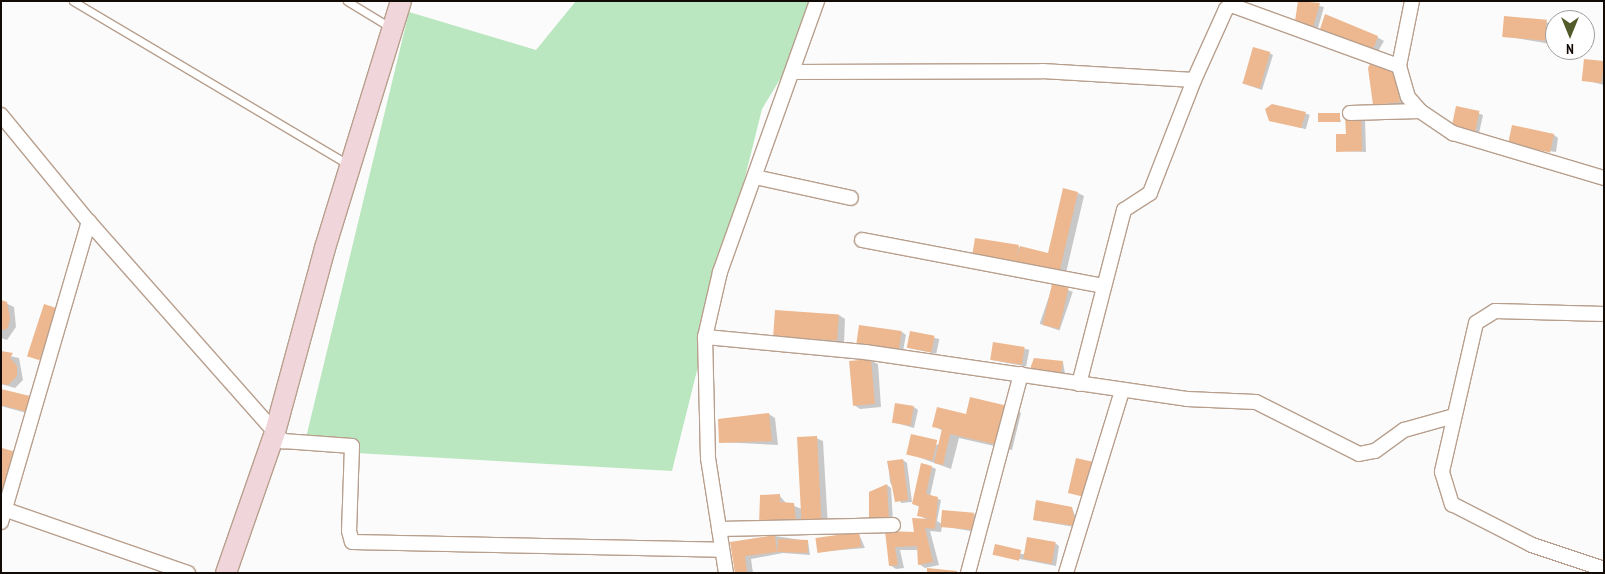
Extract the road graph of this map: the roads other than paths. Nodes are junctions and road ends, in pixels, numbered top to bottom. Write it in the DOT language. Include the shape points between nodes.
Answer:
graph roads {
  1 [pos="73,1"];
  2 [pos="347,1"];
  3 [pos="401,1"];
  4 [pos="817,1"];
  5 [pos="1412,1"];
  6 [pos="1233,3"];
  7 [pos="393,29"];
  8 [pos="1399,66"];
  9 [pos="793,72"];
  10 [pos="1194,80"];
  11 [pos="1420,110"];
  12 [pos="1350,113"];
  13 [pos="1,115"];
  14 [pos="350,166"];
  15 [pos="755,177"];
  16 [pos="1604,178"];
  17 [pos="850,198"];
  18 [pos="89,222"];
  19 [pos="862,240"];
  20 [pos="1104,286"];
  21 [pos="1604,314"];
  22 [pos="705,337"];
  23 [pos="1021,374"];
  24 [pos="1079,384"];
  25 [pos="1122,391"];
  26 [pos="1454,416"];
  27 [pos="275,432"];
  28 [pos="2,513"];
  29 [pos="893,525"];
  30 [pos="719,529"];
  31 [pos="722,550"];
  32 [pos="1604,569"];
  33 [pos="188,573"];
  34 [pos="226,573"];
  35 [pos="726,573"];
  36 [pos="968,573"];
  37 [pos="1066,573"];
  1 -- 14 [label="lane"];
  2 -- 7 [label="lane"];
  3 -- 7 [label="street"];
  4 -- 9 [label="street"];
  5 -- 8 [label="street"];
  6 -- 8 [label="street"];
  6 -- 10 [label="street"];
  7 -- 14 [label="street"];
  8 -- 11 [label="street" via="1408,97"];
  9 -- 10 [label="street" via="1042,71"];
  9 -- 15 [label="street"];
  10 -- 20 [label="street" via="1150,193 1124,210"];
  11 -- 12 [label="street"];
  11 -- 16 [label="street" via="1453,134"];
  13 -- 18 [label="street"];
  14 -- 27 [label="street"];
  15 -- 17 [label="street"];
  15 -- 22 [label="street" via="720,272"];
  18 -- 27 [label="street"];
  18 -- 28 [label="street"];
  19 -- 20 [label="street"];
  20 -- 24 [label="street"];
  21 -- 26 [label="street" via="1502,310 1484,316 1470,340"];
  22 -- 23 [label="street" via="865,352"];
  22 -- 30 [label="street" via="708,458"];
  23 -- 24 [label="street"];
  23 -- 36 [label="street"];
  24 -- 25 [label="street"];
  25 -- 26 [label="street" via="1262,404 1359,454 1375,451 1404,430"];
  25 -- 37 [label="street"];
  26 -- 32 [label="street" via="1442,472 1452,504 1532,545"];
  27 -- 31 [label="street" via="283,440 352,446 349,531 352,542 360,545"];
  27 -- 34 [label="street"];
  28 -- 33 [label="street"];
  29 -- 30 [label="street"];
  30 -- 31 [label="street"];
  31 -- 35 [label="street"];
}
